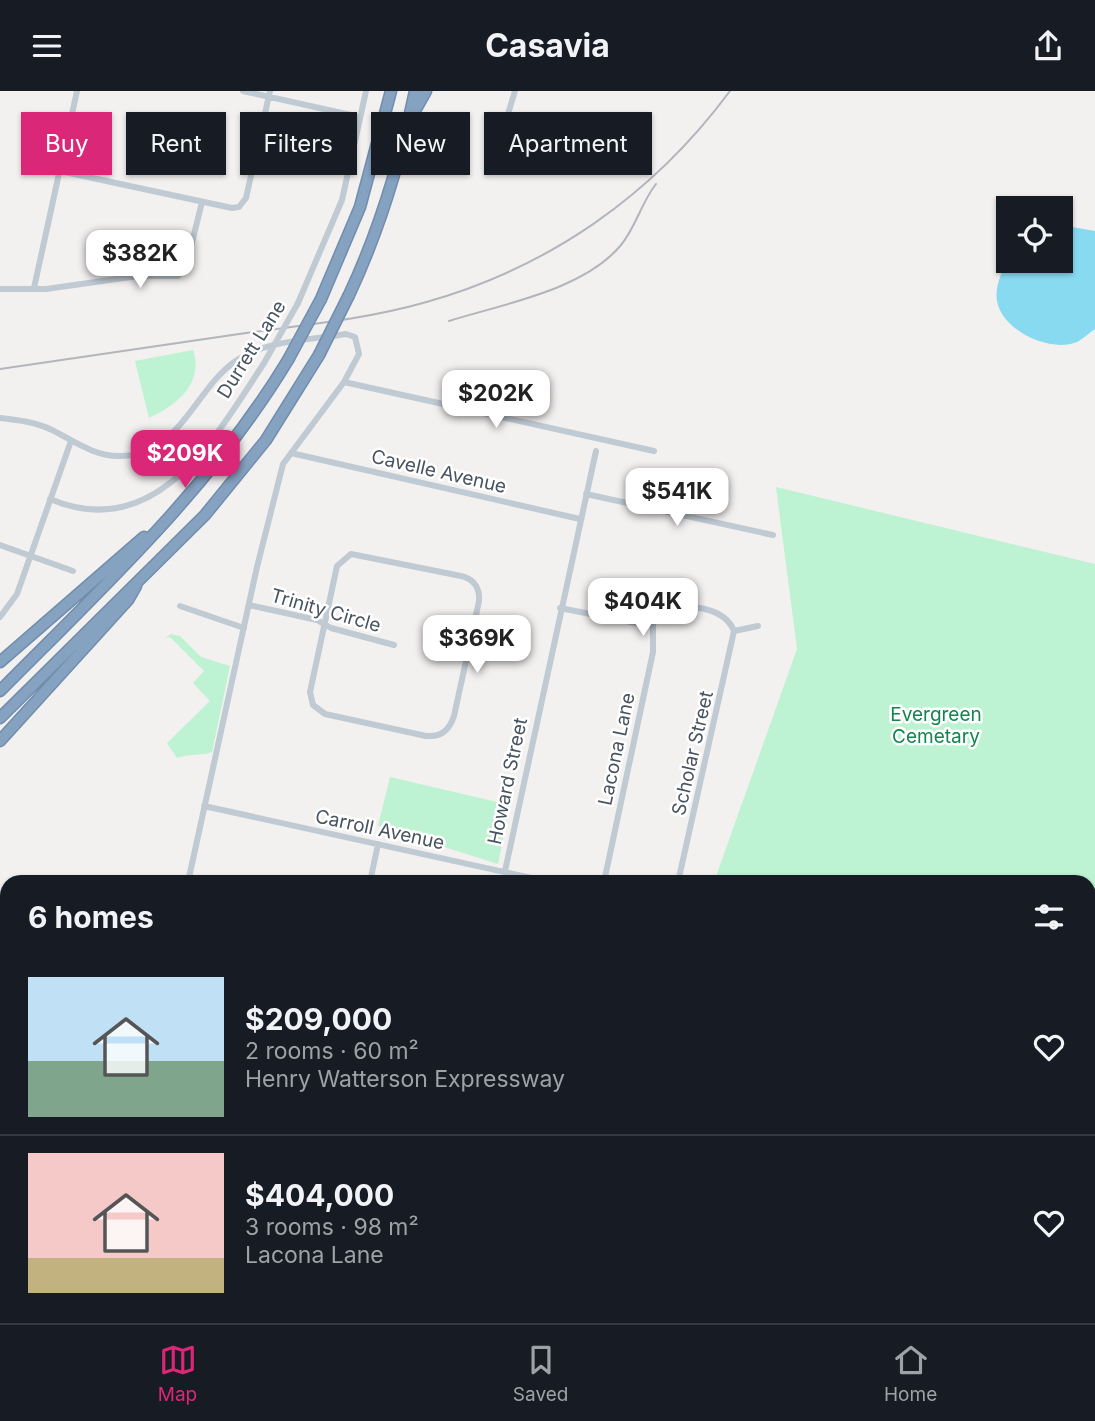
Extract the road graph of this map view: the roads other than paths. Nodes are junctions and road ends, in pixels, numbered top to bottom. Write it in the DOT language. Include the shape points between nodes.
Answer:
graph roads {
  1 [pos="78,91"];
  2 [pos="243,91"];
  3 [pos="366,91"];
  4 [pos="391,91"];
  5 [pos="415,91"];
  6 [pos="426,91"];
  7 [pos="515,91"];
  8 [pos="269,94"];
  9 [pos="73,112"];
  10 [pos="412,112"];
  11 [pos="414,112"];
  12 [pos="509,112"];
  13 [pos="360,117"];
  14 [pos="59,175"];
  15 [pos="78,175"];
  16 [pos="394,175"];
  17 [pos="202,202"];
  18 [pos="34,288"];
  19 [pos="0,289"];
  20 [pos="344,382"];
  21 [pos="0,418"];
  22 [pos="71,441"];
  23 [pos="654,450"];
  24 [pos="596,451"];
  25 [pos="291,453"];
  26 [pos="586,494"];
  27 [pos="50,499"];
  28 [pos="580,519"];
  29 [pos="163,523"];
  30 [pos="773,535"];
  31 [pos="0,545"];
  32 [pos="30,555"];
  33 [pos="73,571"];
  34 [pos="137,584"];
  35 [pos="249,605"];
  36 [pos="180,606"];
  37 [pos="560,608"];
  38 [pos="0,617"];
  39 [pos="653,623"];
  40 [pos="324,624"];
  41 [pos="758,626"];
  42 [pos="244,628"];
  43 [pos="734,631"];
  44 [pos="394,645"];
  45 [pos="0,661"];
  46 [pos="0,691"];
  47 [pos="0,718"];
  48 [pos="0,741"];
  49 [pos="204,806"];
  50 [pos="378,844"];
  51 [pos="505,871"];
  52 [pos="189,875"];
  53 [pos="371,875"];
  54 [pos="521,875"];
  55 [pos="605,875"];
  56 [pos="680,875"];
  1 -- 9 [label="street"];
  2 -- 8 [label="street"];
  3 -- 13 [label="street, Durrett Lane"];
  4 -- 29 [label="highway, bridge" via="360,207 321,299 236,439"];
  5 -- 10 [label="highway"];
  6 -- 11 [label="highway"];
  7 -- 12 [label="street"];
  8 -- 13 [label="street"];
  8 -- 17 [label="street" via="246,198 241,206 232,208"];
  13 -- 27 [label="street, Durrett Lane, bridge" via="342,200 298,303 264,363 193,461 159,493 131,505 100,510"];
  14 -- 18 [label="street"];
  15 -- 17 [label="street"];
  16 -- 34 [label="highway, bridge" via="349,295 319,355 249,462"];
  17 -- 18 [label="street" via="186,267 178,276"];
  18 -- 19 [label="street"];
  20 -- 22 [label="street" via="359,351 355,337 346,334 269,346 251,353 214,381 174,434 147,451 107,455"];
  20 -- 23 [label="street"];
  20 -- 25 [label="street"];
  21 -- 22 [label="street" via="38,425"];
  22 -- 27 [label="street"];
  24 -- 26 [label="street, Howard Street"];
  25 -- 28 [label="street, Cavelle Avenue"];
  25 -- 35 [label="street" via="283,464"];
  26 -- 28 [label="street, Howard Street"];
  26 -- 30 [label="street"];
  27 -- 32 [label="street"];
  28 -- 37 [label="street, Howard Street"];
  29 -- 45 [label="highway"];
  29 -- 46 [label="highway"];
  31 -- 32 [label="street"];
  32 -- 33 [label="street"];
  32 -- 38 [label="street" via="13,601"];
  34 -- 47 [label="highway"];
  34 -- 48 [label="highway" via="128,600"];
  35 -- 40 [label="street, Trinity Circle"];
  35 -- 42 [label="street"];
  36 -- 42 [label="street"];
  37 -- 39 [label="street" via="622,623"];
  37 -- 51 [label="street, Howard Street"];
  39 -- 43 [label="street" via="665,612 705,609 721,614"];
  39 -- 55 [label="street, Lacona Lane" via="653,652"];
  40 -- 40 [label="street" via="310,692 318,710 426,736 441,735 450,727 479,601 473,581 351,554 337,566"];
  40 -- 44 [label="street, Trinity Circle"];
  41 -- 43 [label="street"];
  42 -- 49 [label="street"];
  43 -- 56 [label="street, Scholar Street"];
  49 -- 50 [label="street, Carroll Avenue"];
  49 -- 52 [label="street"];
  50 -- 51 [label="street, Carroll Avenue"];
  50 -- 53 [label="street"];
  51 -- 54 [label="street, Carroll Avenue"];
}
